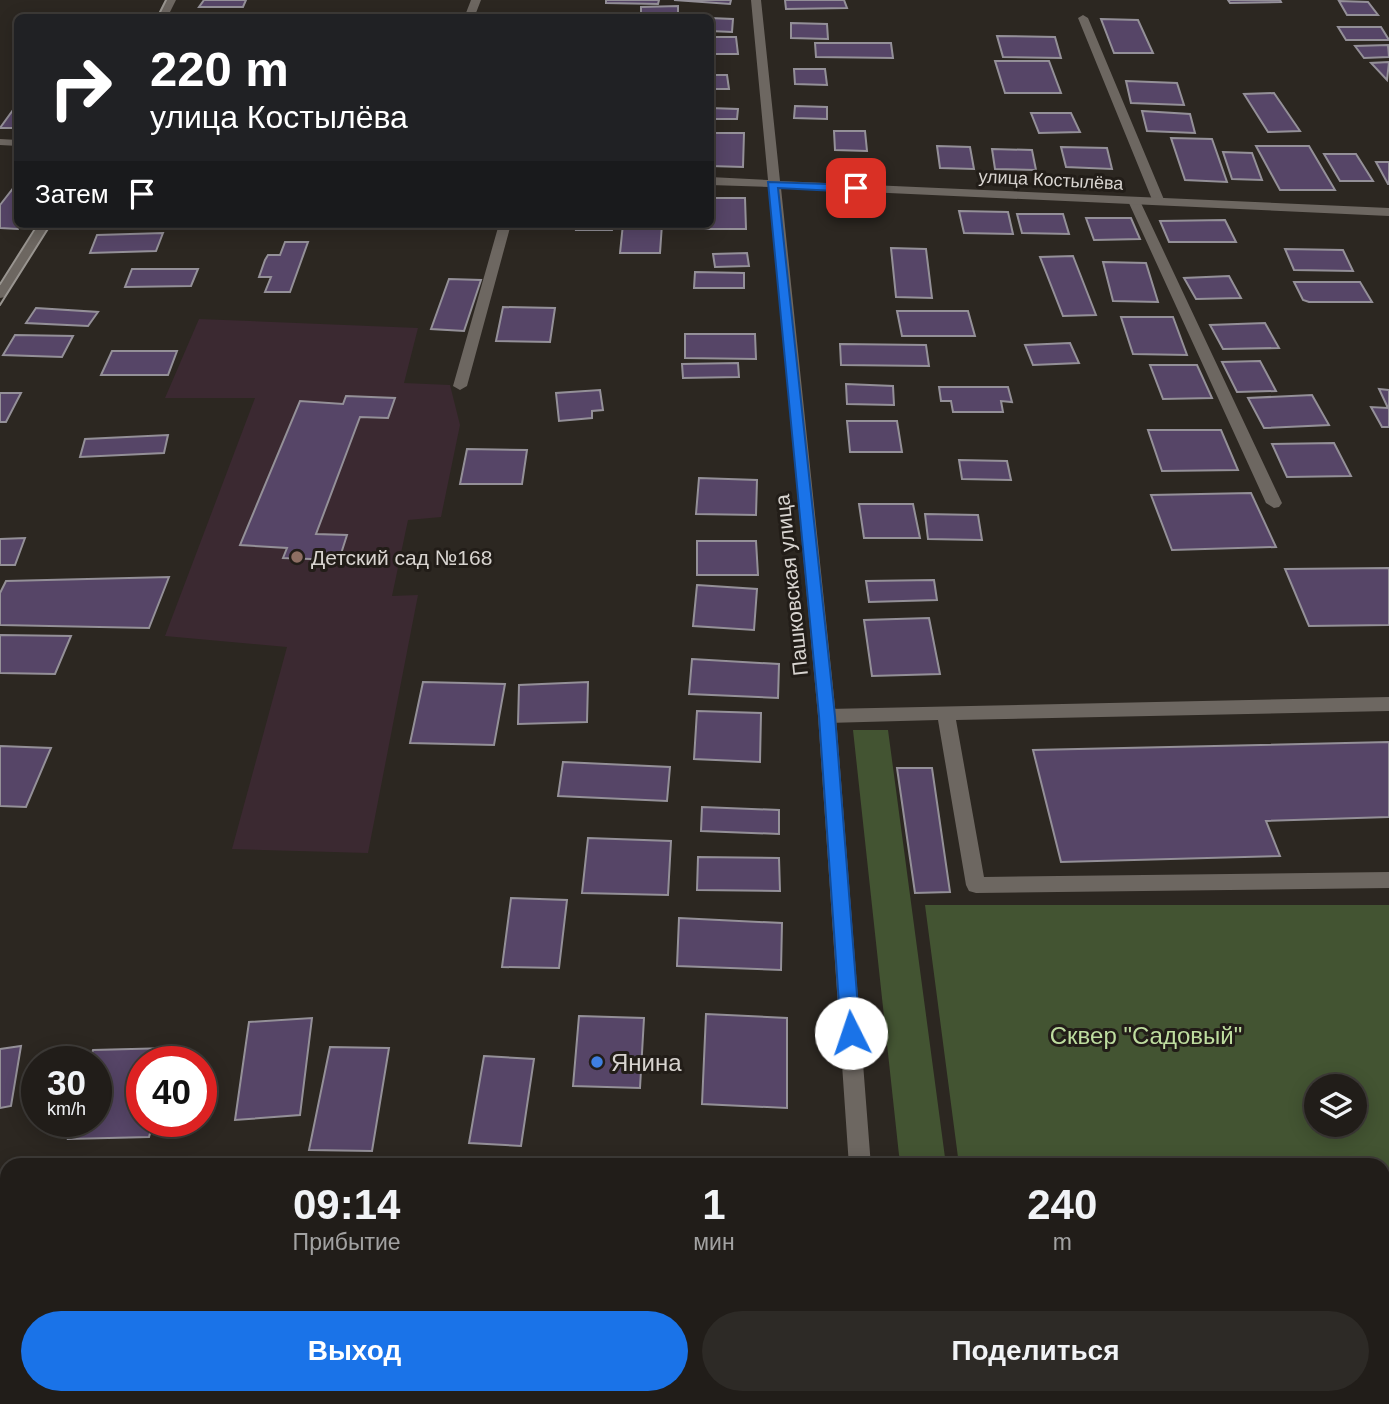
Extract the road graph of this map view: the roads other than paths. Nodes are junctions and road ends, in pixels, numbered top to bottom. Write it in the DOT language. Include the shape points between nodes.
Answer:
graph roads {
  1 [pos="756,0"];
  2 [pos="1083,18"];
  3 [pos="714,181"];
  4 [pos="772,184"];
  5 [pos="1134,201"];
  6 [pos="1159,202"];
  7 [pos="1389,212"];
  8 [pos="41,228"];
  9 [pos="504,228"];
  10 [pos="0,294"];
  11 [pos="460,386"];
  12 [pos="1274,503"];
  13 [pos="1389,704"];
  14 [pos="946,715"];
  15 [pos="827,716"];
  16 [pos="1389,880"];
  17 [pos="859,1158"];
  1 -- 4 [label="street, Пашковская улица"];
  2 -- 6 [label="street"];
  3 -- 4 [label="street, улица Костылёва"];
  4 -- 5 [label="street, улица Костылёва"];
  4 -- 15 [label="street, Пашковская улица"];
  5 -- 6 [label="street, улица Костылёва"];
  5 -- 12 [label="street"];
  6 -- 7 [label="street, улица Костылёва"];
  8 -- 10 [label="street"];
  9 -- 11 [label="street"];
  13 -- 14 [label="street"];
  14 -- 15 [label="street"];
  14 -- 16 [label="street" via="976,885"];
  15 -- 17 [label="street, Пашковская улица"];
}
